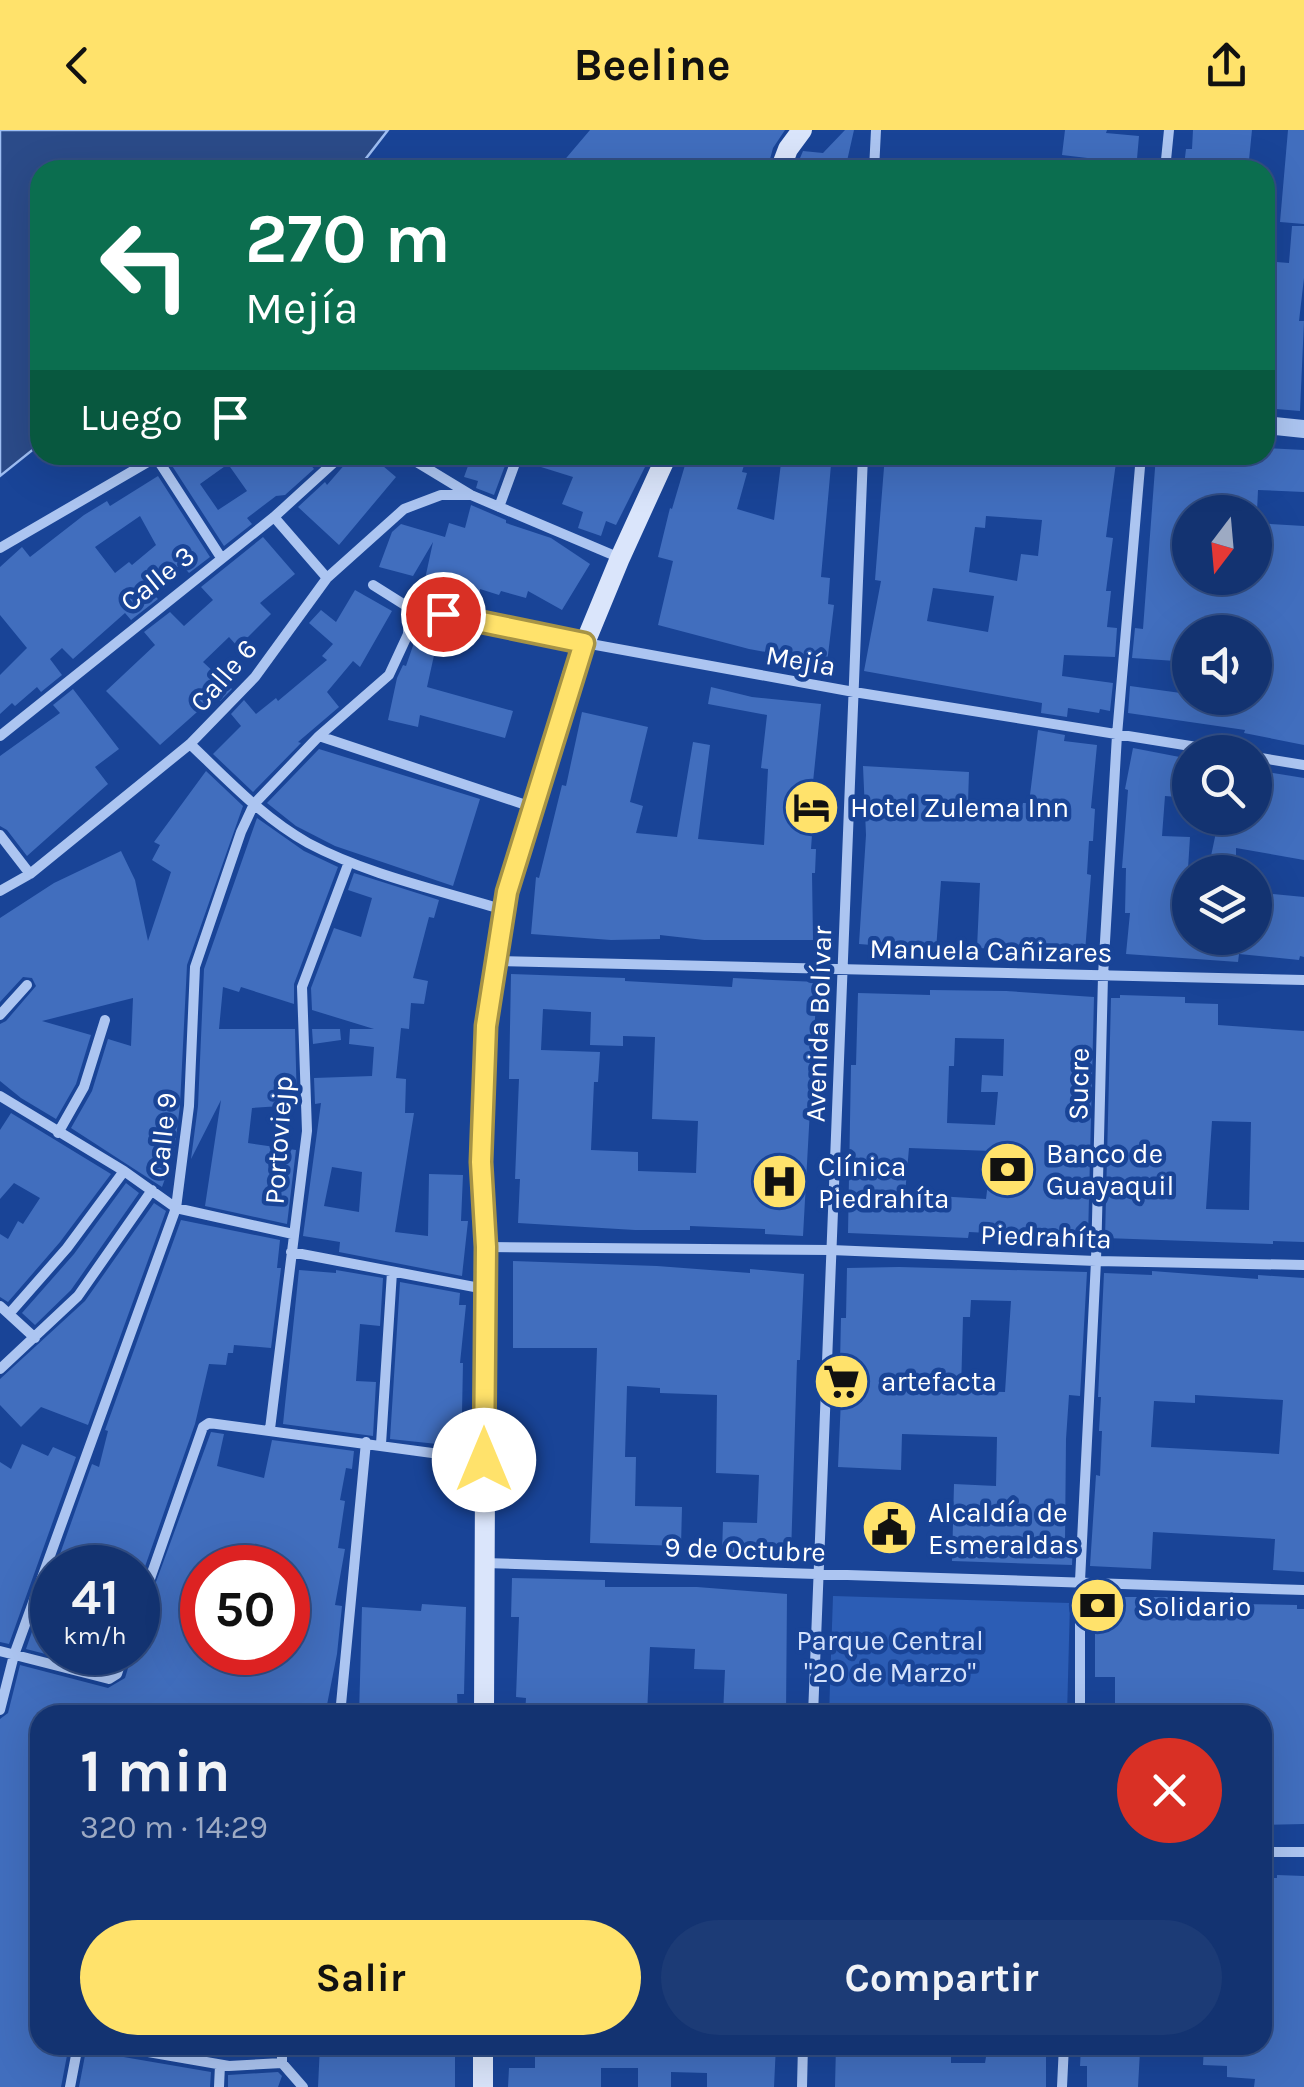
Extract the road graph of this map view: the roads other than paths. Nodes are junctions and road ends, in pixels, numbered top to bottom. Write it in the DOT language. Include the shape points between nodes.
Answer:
graph roads {
  1 [pos="802,130"];
  2 [pos="876,130"];
  3 [pos="1169,130"];
  4 [pos="784,160"];
  5 [pos="874,160"];
  6 [pos="1167,160"];
  7 [pos="1275,426"];
  8 [pos="1304,429"];
  9 [pos="143,465"];
  10 [pos="164,465"];
  11 [pos="331,465"];
  12 [pos="421,465"];
  13 [pos="514,465"];
  14 [pos="662,465"];
  15 [pos="863,465"];
  16 [pos="1140,465"];
  17 [pos="470,495"];
  18 [pos="499,507"];
  19 [pos="274,517"];
  20 [pos="0,548"];
  21 [pos="220,556"];
  22 [pos="620,558"];
  23 [pos="327,578"];
  24 [pos="373,585"];
  25 [pos="408,607"];
  26 [pos="584,643"];
  27 [pos="854,692"];
  28 [pos="1117,735"];
  29 [pos="0,736"];
  30 [pos="320,736"];
  31 [pos="1172,743"];
  32 [pos="190,744"];
  33 [pos="1272,759"];
  34 [pos="1304,764"];
  35 [pos="254,804"];
  36 [pos="533,807"];
  37 [pos="0,835"];
  38 [pos="349,862"];
  39 [pos="30,874"];
  40 [pos="0,891"];
  41 [pos="504,910"];
  42 [pos="496,961"];
  43 [pos="842,969"];
  44 [pos="1102,976"];
  45 [pos="1304,980"];
  46 [pos="27,986"];
  47 [pos="0,1015"];
  48 [pos="105,1020"];
  49 [pos="2,1102"];
  50 [pos="58,1133"];
  51 [pos="124,1171"];
  52 [pos="152,1190"];
  53 [pos="176,1208"];
  54 [pos="293,1234"];
  55 [pos="486,1247"];
  56 [pos="832,1250"];
  57 [pos="291,1252"];
  58 [pos="1096,1261"];
  59 [pos="1304,1265"];
  60 [pos="392,1272"];
  61 [pos="486,1290"];
  62 [pos="5,1310"];
  63 [pos="35,1338"];
  64 [pos="0,1369"];
  65 [pos="270,1429"];
  66 [pos="366,1442"];
  67 [pos="381,1444"];
  68 [pos="484,1460"];
  69 [pos="160,1551"];
  70 [pos="485,1562"];
  71 [pos="818,1574"];
  72 [pos="1080,1582"];
  73 [pos="1304,1590"];
  74 [pos="0,1651"];
  75 [pos="14,1655"];
  76 [pos="30,1659"];
  77 [pos="341,1705"];
  78 [pos="484,1705"];
  79 [pos="813,1705"];
  80 [pos="1080,1705"];
  81 [pos="0,1710"];
  82 [pos="1272,1852"];
  83 [pos="1304,1852"];
  84 [pos="76,2055"];
  85 [pos="164,2055"];
  86 [pos="282,2055"];
  87 [pos="484,2055"];
  88 [pos="803,2055"];
  89 [pos="1064,2055"];
  90 [pos="282,2062"];
  91 [pos="220,2065"];
  92 [pos="70,2087"];
  93 [pos="219,2087"];
  94 [pos="303,2087"];
  95 [pos="484,2087"];
  96 [pos="802,2087"];
  97 [pos="1062,2087"];
  1 -- 4 [label="main road"];
  2 -- 5 [label="street"];
  3 -- 6 [label="street"];
  7 -- 8 [label="street"];
  9 -- 20 [label="street"];
  10 -- 21 [label="street"];
  11 -- 19 [label="street, Calle 3"];
  12 -- 17 [label="street"];
  13 -- 18 [label="street"];
  14 -- 22 [label="main road"];
  15 -- 27 [label="street, Avenida Bolívar"];
  16 -- 28 [label="street, Sucre"];
  17 -- 18 [label="street"];
  17 -- 23 [label="street, Calle 6" via="404,509"];
  18 -- 22 [label="street"];
  19 -- 21 [label="street, Calle 3"];
  19 -- 23 [label="street"];
  21 -- 29 [label="street, Calle 3"];
  22 -- 26 [label="main road"];
  23 -- 32 [label="street, Calle 6" via="255,677"];
  24 -- 25 [label="street, Mejía"];
  25 -- 26 [label="street, Mejía"];
  25 -- 30 [label="street, Calle 9" via="408,634 389,675"];
  26 -- 27 [label="street, Mejía"];
  26 -- 36 [label="main road"];
  27 -- 28 [label="street, Mejía"];
  27 -- 43 [label="street, Avenida Bolívar"];
  28 -- 31 [label="street, Mejía"];
  28 -- 44 [label="street, Sucre"];
  30 -- 35 [label="street, Calle 9"];
  30 -- 36 [label="street"];
  32 -- 35 [label="street"];
  32 -- 39 [label="street, Calle 6"];
  33 -- 34 [label="street"];
  35 -- 38 [label="street" via="306,842"];
  35 -- 53 [label="street, Calle 9" via="195,967"];
  36 -- 41 [label="main road"];
  37 -- 39 [label="street"];
  38 -- 41 [label="street"];
  38 -- 54 [label="street, Portoviejp" via="302,987 308,1130"];
  39 -- 40 [label="street, Calle 6"];
  41 -- 42 [label="main road"];
  42 -- 43 [label="street, Manuela Cañizares"];
  42 -- 55 [label="main road" via="486,1026 481,1162"];
  43 -- 44 [label="street, Manuela Cañizares"];
  43 -- 56 [label="street, Avenida Bolívar"];
  44 -- 45 [label="street, Manuela Cañizares"];
  44 -- 58 [label="street, Sucre"];
  46 -- 47 [label="street"];
  48 -- 50 [label="street" via="84,1086"];
  49 -- 50 [label="street"];
  50 -- 51 [label="street"];
  51 -- 52 [label="street"];
  51 -- 62 [label="street" via="67,1248"];
  52 -- 53 [label="street"];
  52 -- 63 [label="street" via="78,1296"];
  53 -- 54 [label="street"];
  53 -- 75 [label="street, Calle 9"];
  54 -- 57 [label="street, Portoviejp"];
  55 -- 56 [label="street, Piedrahíta"];
  55 -- 61 [label="main road"];
  56 -- 58 [label="street, Piedrahíta"];
  56 -- 71 [label="street, Avenida Bolívar"];
  57 -- 60 [label="street"];
  57 -- 65 [label="street, Portoviejp"];
  58 -- 59 [label="street, Piedrahíta"];
  58 -- 72 [label="street, Sucre"];
  60 -- 61 [label="street"];
  60 -- 67 [label="street"];
  61 -- 68 [label="main road"];
  62 -- 63 [label="street"];
  63 -- 64 [label="street"];
  65 -- 66 [label="street"];
  65 -- 69 [label="street" via="205,1425"];
  66 -- 67 [label="street"];
  66 -- 77 [label="street"];
  67 -- 68 [label="street"];
  68 -- 70 [label="main road"];
  70 -- 71 [label="street, 9 de Octubre"];
  70 -- 78 [label="main road"];
  71 -- 72 [label="street, 9 de Octubre"];
  71 -- 79 [label="street, Avenida Bolívar"];
  72 -- 73 [label="street, 9 de Octubre"];
  72 -- 80 [label="street, Sucre"];
  74 -- 75 [label="street"];
  75 -- 76 [label="street"];
  75 -- 81 [label="street, Calle 9"];
  82 -- 83 [label="street"];
  84 -- 92 [label="street"];
  85 -- 91 [label="street"];
  86 -- 90 [label="street"];
  87 -- 95 [label="main road"];
  88 -- 96 [label="street"];
  89 -- 97 [label="street"];
  90 -- 91 [label="street"];
  90 -- 94 [label="street"];
  91 -- 93 [label="street"];
}
